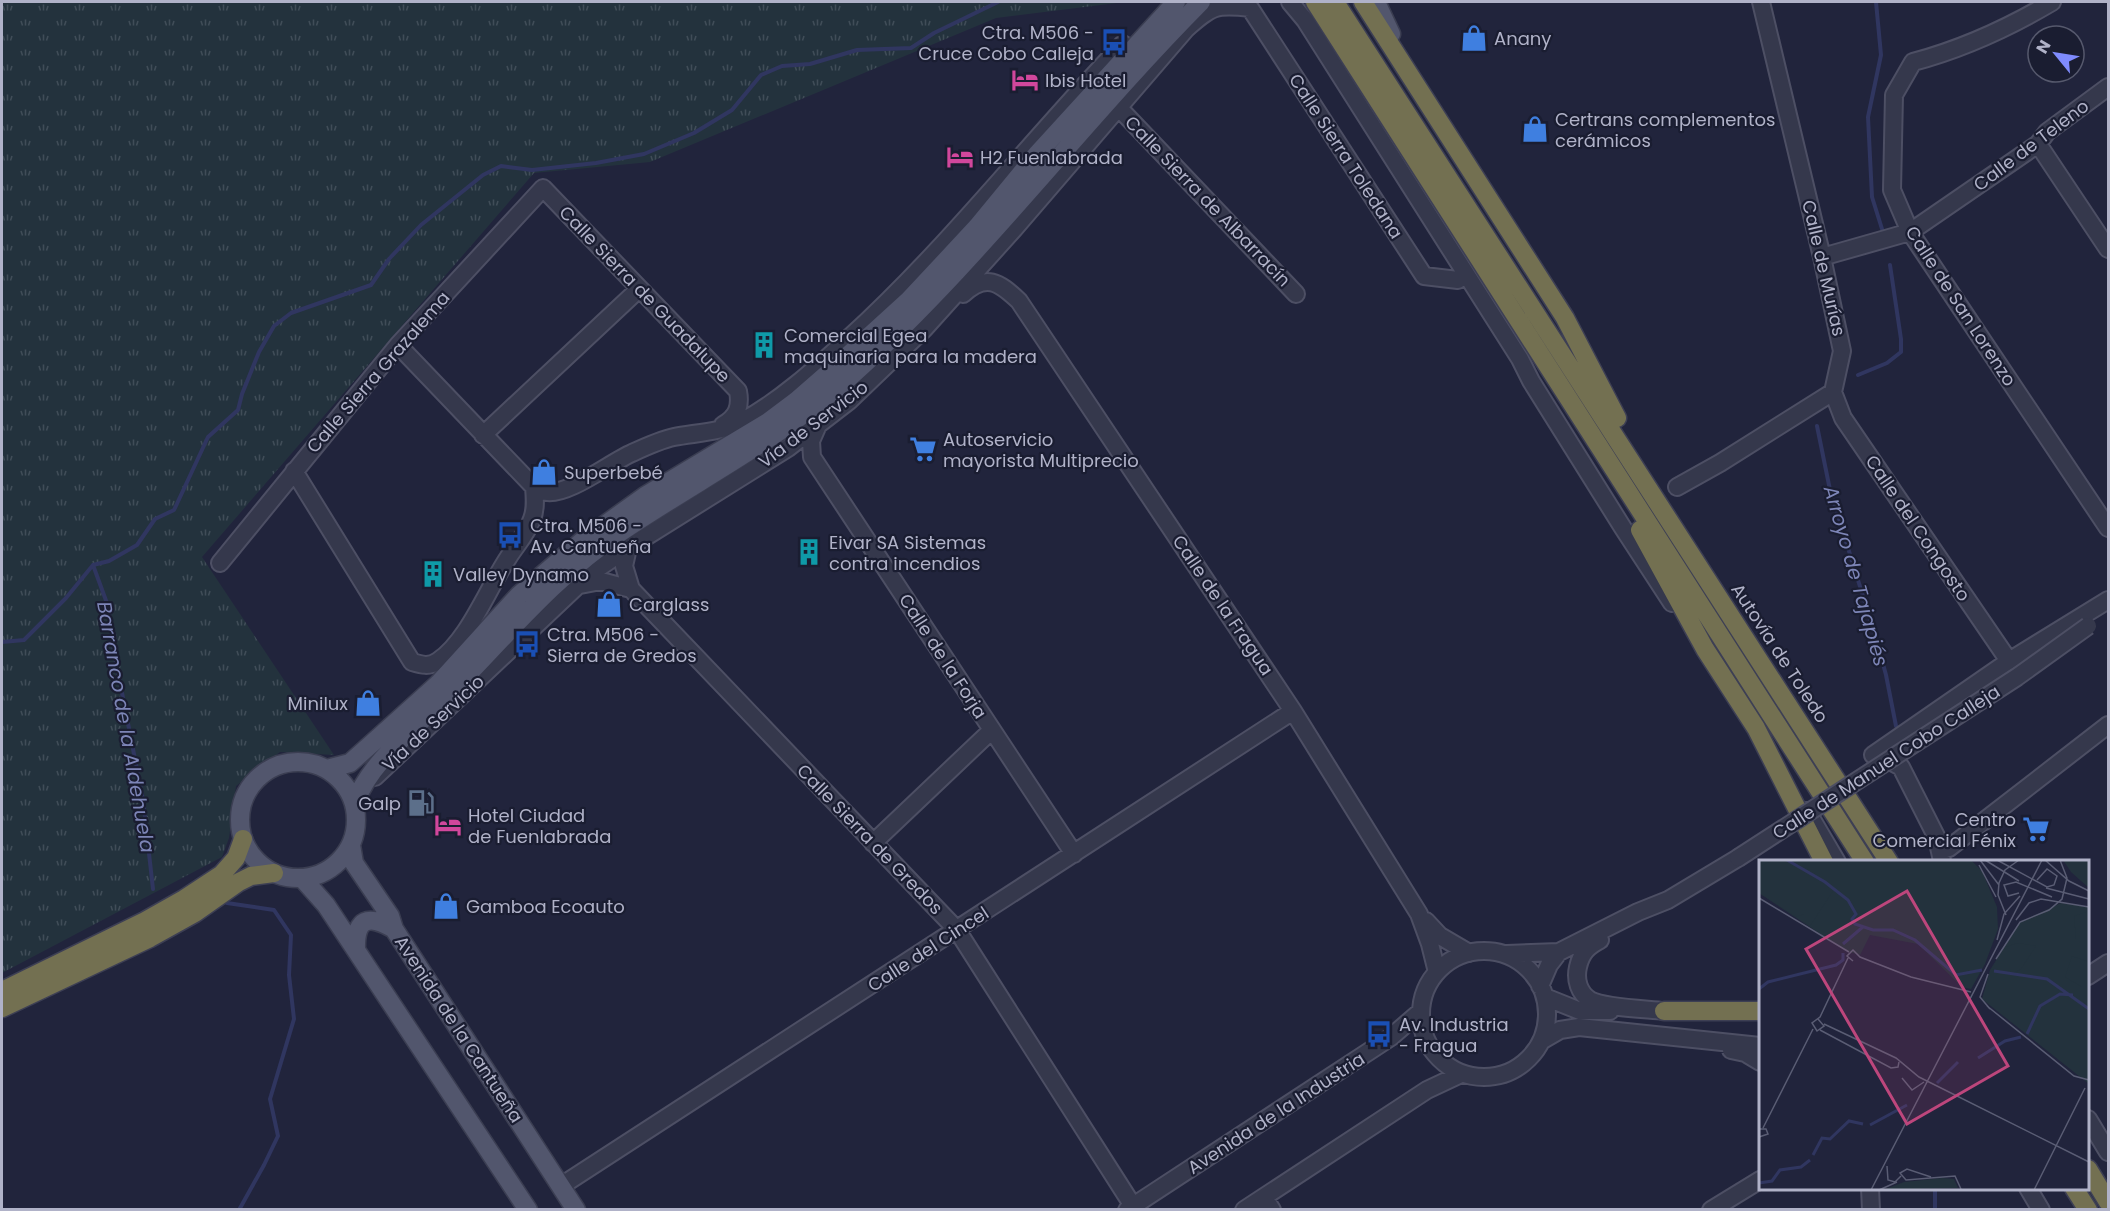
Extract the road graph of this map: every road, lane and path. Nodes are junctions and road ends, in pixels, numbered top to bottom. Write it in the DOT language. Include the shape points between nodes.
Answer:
graph roads {
  1 [pos="1176,2"];
  2 [pos="1201,2"];
  3 [pos="1290,2"];
  4 [pos="1316,2"];
  5 [pos="1335,2"];
  6 [pos="1376,2"];
  7 [pos="1761,2"];
  8 [pos="2052,2"];
  9 [pos="1250,8"];
  10 [pos="1349,14"];
  11 [pos="1184,25"];
  12 [pos="1123,44"];
  13 [pos="1407,72"];
  14 [pos="2109,87"];
  15 [pos="1119,108"];
  16 [pos="2038,144"];
  17 [pos="543,188"];
  18 [pos="1910,232"];
  19 [pos="2109,249"];
  20 [pos="1822,257"];
  21 [pos="1458,280"];
  22 [pos="639,289"];
  23 [pos="1296,294"];
  24 [pos="924,329"];
  25 [pos="398,345"];
  26 [pos="1833,392"];
  27 [pos="818,425"];
  28 [pos="717,429"];
  29 [pos="483,435"];
  30 [pos="788,448"];
  31 [pos="812,457"];
  32 [pos="1612,466"];
  33 [pos="1637,467"];
  34 [pos="294,471"];
  35 [pos="534,487"];
  36 [pos="1677,487"];
  37 [pos="2109,528"];
  38 [pos="627,548"];
  39 [pos="220,563"];
  40 [pos="579,585"];
  41 [pos="631,589"];
  42 [pos="2109,600"];
  43 [pos="2109,611"];
  44 [pos="1705,649"];
  45 [pos="2009,661"];
  46 [pos="1293,711"];
  47 [pos="2109,725"];
  48 [pos="1756,728"];
  49 [pos="992,730"];
  50 [pos="327,769"];
  51 [pos="362,786"];
  52 [pos="354,804"];
  53 [pos="243,839"];
  54 [pos="873,843"];
  55 [pos="351,845"];
  56 [pos="1074,854"];
  57 [pos="1941,856"];
  58 [pos="1823,860"];
  59 [pos="1836,860"];
  60 [pos="1864,860"];
  61 [pos="1888,860"];
  62 [pos="274,873"];
  63 [pos="302,878"];
  64 [pos="1668,900"];
  65 [pos="1419,914"];
  66 [pos="394,929"];
  67 [pos="957,930"];
  68 [pos="356,950"];
  69 [pos="1559,952"];
  70 [pos="1469,953"];
  71 [pos="1505,954"];
  72 [pos="101,961"];
  73 [pos="2109,963"];
  74 [pos="1437,972"];
  75 [pos="2089,975"];
  76 [pos="2,991"];
  77 [pos="1543,992"];
  78 [pos="2,1008"];
  79 [pos="1421,1011"];
  80 [pos="1664,1011"];
  81 [pos="1759,1011"];
  82 [pos="2,1022"];
  83 [pos="1541,1041"];
  84 [pos="1695,1041"];
  85 [pos="1759,1046"];
  86 [pos="1759,1061"];
  87 [pos="1461,1074"];
  88 [pos="2089,1121"];
  89 [pos="2109,1152"];
  90 [pos="2089,1172"];
  91 [pos="1759,1181"];
  92 [pos="561,1186"];
  93 [pos="1870,1190"];
  94 [pos="2029,1190"];
  95 [pos="2075,1190"];
  96 [pos="2109,1202"];
  97 [pos="1268,1203"];
  98 [pos="1130,1208"];
  99 [pos="528,1209"];
  100 [pos="576,1209"];
  101 [pos="1244,1209"];
  102 [pos="1711,1209"];
  103 [pos="1871,1209"];
  104 [pos="2041,1209"];
  105 [pos="2088,1209"];
  1 -- 50 [label="main road" via="909,300 768,422 645,496 581,542 519,595 438,684 378,738 350,763"];
  2 -- 11 [label="main road"];
  3 -- 44 [label="street" via="1520,359 1623,528"];
  4 -- 10 [label="highway"];
  5 -- 10 [label="highway"];
  6 -- 13 [label="main road"];
  7 -- 20 [label="street, Calle de Murías"];
  8 -- 18 [label="street, Calle de San Lorenzo" via="1949,52 1913,62 1894,95 1892,190"];
  9 -- 11 [label="street, Vía de Servicio" via="1223,5"];
  9 -- 21 [label="street, Calle Sierra Toledana" via="1424,276"];
  10 -- 13 [label="highway"];
  10 -- 32 [label="highway"];
  10 -- 33 [label="highway" via="1432,153"];
  11 -- 15 [label="street, Vía de Servicio"];
  11 -- 51 [label="main road" via="1109,99 908,325 788,428 621,532 577,564 375,765"];
  12 -- 28 [label="street" via="942,247 881,309 783,394 740,422"];
  13 -- 33 [label="highway" via="1565,318 1616,415"];
  14 -- 16 [label="street, Calle de Teleno" via="2047,132"];
  15 -- 23 [label="street, Calle Sierra de Albarracín"];
  15 -- 24 [label="street, Vía de Servicio"];
  16 -- 18 [label="street, Calle de Teleno"];
  16 -- 19 [label="street"];
  17 -- 22 [label="street, Calle Sierra de Guadalupe"];
  17 -- 25 [label="street, Calle Sierra Grazalema"];
  18 -- 20 [label="street, Calle de Teleno"];
  18 -- 37 [label="street, Calle de San Lorenzo"];
  20 -- 26 [label="street, Calle de Murías" via="1842,351"];
  22 -- 28 [label="street, Calle Sierra de Guadalupe" via="738,391 739,411"];
  22 -- 29 [label="street"];
  24 -- 27 [label="street, Vía de Servicio" via="849,401"];
  24 -- 46 [label="street, Calle de la Fragua" via="973,285 989,281 1004,286 1019,301"];
  25 -- 29 [label="street"];
  25 -- 34 [label="street, Calle Sierra Grazalema"];
  26 -- 36 [label="street"];
  26 -- 45 [label="street, Calle del Congosto" via="1844,418"];
  27 -- 30 [label="street, Vía de Servicio"];
  27 -- 31 [label="street" via="811,441"];
  28 -- 35 [label="street" via="650,446 562,490 548,492"];
  29 -- 35 [label="street"];
  30 -- 31 [label="street"];
  30 -- 38 [label="street, Vía de Servicio"];
  31 -- 49 [label="street, Calle de la Forja"];
  32 -- 44 [label="highway" via="1632,516"];
  32 -- 60 [label="highway"];
  33 -- 61 [label="highway, Autovía de Toledo"];
  34 -- 35 [label="street" via="412,662 424,666 449,652 477,614 507,559 528,531 536,499"];
  34 -- 39 [label="street, Calle Sierra Grazalema"];
  38 -- 40 [label="street, Vía de Servicio"];
  38 -- 41 [label="street" via="624,566"];
  40 -- 41 [label="street" via="601,581"];
  40 -- 51 [label="street, Vía de Servicio"];
  41 -- 54 [label="street, Calle Sierra de Gredos"];
  42 -- 45 [label="street, Calle de Manuel Cobo Calleja"];
  43 -- 64 [label="street, Calle de Manuel Cobo Calleja, bridge" via="2017,677"];
  44 -- 48 [label="highway"];
  45 -- 57 [label="street, Calle de Manuel Cobo Calleja" via="1873,755 1901,767 1937,838"];
  46 -- 56 [label="street, Calle del Cincel"];
  46 -- 65 [label="street, Calle de la Fragua"];
  47 -- 57 [label="street"];
  48 -- 58 [label="highway"];
  48 -- 59 [label="street"];
  49 -- 54 [label="street"];
  49 -- 56 [label="street, Calle de la Forja"];
  50 -- 52 [label="main road" via="344,784"];
  50 -- 53 [label="main road" via="305,762 282,764 261,775 247,793 240,815"];
  51 -- 52 [label="main road"];
  52 -- 55 [label="main road" via="355,832"];
  53 -- 62 [label="main road" via="255,859"];
  53 -- 76 [label="highway" via="236,858 222,874 184,899"];
  54 -- 67 [label="street, Calle Sierra de Gredos"];
  55 -- 63 [label="main road" via="339,862 322,873"];
  55 -- 66 [label="main road, Avenida de la Cantueña" via="354,863 390,916"];
  56 -- 67 [label="street, Calle del Cincel"];
  62 -- 63 [label="main road"];
  62 -- 72 [label="highway" via="239,882 195,913"];
  63 -- 68 [label="main road"];
  64 -- 69 [label="street, Calle de Manuel Cobo Calleja"];
  64 -- 80 [label="street" via="1632,926 1589,945 1581,957 1577,983 1591,1000"];
  65 -- 70 [label="street, Calle de la Fragua" via="1440,936"];
  65 -- 74 [label="street, Calle de la Fragua"];
  66 -- 68 [label="main road" via="372,919 362,924 355,934"];
  66 -- 92 [label="main road, Avenida de la Cantueña"];
  67 -- 92 [label="street, Calle del Cincel"];
  67 -- 98 [label="street, Calle Sierra de Gredos"];
  68 -- 99 [label="main road"];
  69 -- 71 [label="street, Calle de Manuel Cobo Calleja"];
  69 -- 77 [label="street" via="1549,965"];
  70 -- 71 [label="street"];
  70 -- 74 [label="street"];
  71 -- 77 [label="street" via="1531,972"];
  72 -- 78 [label="highway"];
  72 -- 82 [label="highway" via="80,980"];
  73 -- 75 [label="street"];
  74 -- 79 [label="street" via="1426,990"];
  77 -- 80 [label="street" via="1580,1011"];
  77 -- 83 [label="street" via="1547,1014"];
  79 -- 87 [label="street" via="1423,1031 1431,1049 1444,1064"];
  79 -- 98 [label="street, Avenida de la Industria" via="1391,1037"];
  80 -- 81 [label="highway"];
  83 -- 84 [label="street" via="1560,1030 1579,1027"];
  83 -- 87 [label="street" via="1521,1065 1499,1076"];
  84 -- 85 [label="street"];
  84 -- 86 [label="street" via="1744,1053"];
  87 -- 97 [label="street" via="1427,1090"];
  88 -- 89 [label="street"];
  90 -- 96 [label="highway"];
  91 -- 102 [label="street"];
  92 -- 100 [label="main road, Avenida de la Cantueña"];
  93 -- 103 [label="street"];
  94 -- 104 [label="street"];
  95 -- 105 [label="highway"];
  97 -- 101 [label="street"];
}
